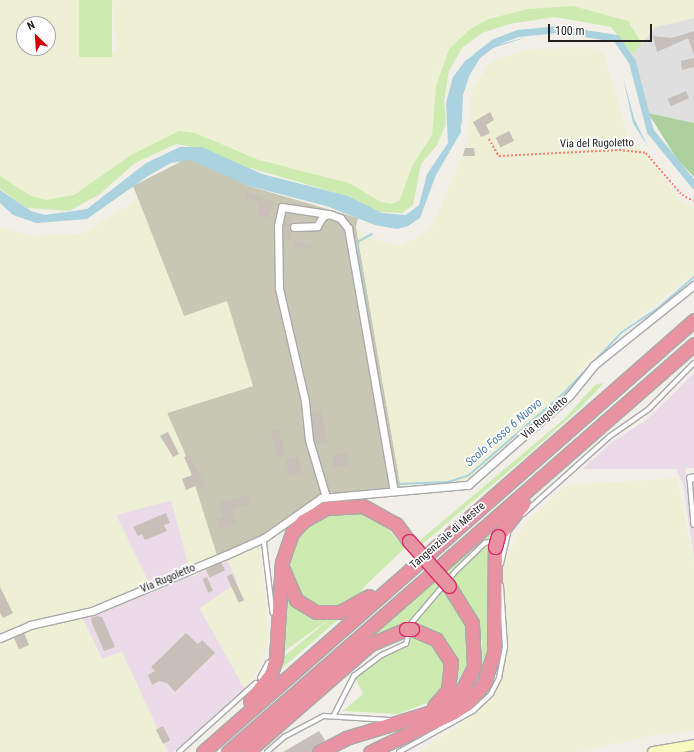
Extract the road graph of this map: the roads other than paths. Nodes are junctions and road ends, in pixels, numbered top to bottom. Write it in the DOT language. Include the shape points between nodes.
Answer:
graph roads {
  1 [pos="327,214"];
  2 [pos="294,227"];
  3 [pos="694,285"];
  4 [pos="694,320"];
  5 [pos="694,344"];
  6 [pos="694,363"];
  7 [pos="574,448"];
  8 [pos="692,477"];
  9 [pos="394,491"];
  10 [pos="326,497"];
  11 [pos="694,525"];
  12 [pos="264,538"];
  13 [pos="499,542"];
  14 [pos="282,562"];
  15 [pos="413,567"];
  16 [pos="0,638"];
  17 [pos="334,715"];
  18 [pos="410,725"];
  19 [pos="694,745"];
  20 [pos="179,752"];
  21 [pos="197,752"];
  22 [pos="203,752"];
  23 [pos="228,752"];
  24 [pos="247,752"];
  25 [pos="267,752"];
  26 [pos="319,752"];
  27 [pos="370,752"];
  28 [pos="399,752"];
  29 [pos="653,752"];
  1 -- 2 [label="street" via="317,226"];
  1 -- 9 [label="street" via="340,218 349,230"];
  1 -- 10 [label="street" via="282,207 278,226 278,288 305,401 309,440"];
  3 -- 9 [label="street, Via Rugoletto" via="594,365 570,395 472,482 455,487"];
  4 -- 15 [label="highway, Tangenziale di Mestre"];
  5 -- 7 [label="highway, Tangenziale di Mestre"];
  6 -- 13 [label="lane" via="649,409 609,437 522,515"];
  7 -- 13 [label="highway" via="561,470 514,512"];
  7 -- 23 [label="highway, Tangenziale di Mestre"];
  8 -- 11 [label="lane"];
  9 -- 10 [label="street, Via Rugoletto"];
  10 -- 12 [label="street, Via Rugoletto" via="308,504"];
  12 -- 16 [label="street, Via Rugoletto" via="92,611 30,624"];
  12 -- 20 [label="lane" via="275,626 272,653 254,686"];
  13 -- 17 [label="lane" via="492,540 485,543 456,571 411,622 406,644 382,655 354,676 341,694"];
  13 -- 18 [label="highway" via="494,653 491,668 476,694 466,704"];
  13 -- 28 [label="lane" via="505,647 499,678 490,694 473,711"];
  14 -- 15 [label="highway" via="285,579 296,600 305,607 326,613 357,605 400,569"];
  14 -- 18 [label="highway, bridge" via="292,533 303,521 339,505 374,510 396,524 449,586 472,623 476,651 469,679 448,704"];
  14 -- 21 [label="highway" via="279,643 271,674 257,694"];
  15 -- 22 [label="highway, Tangenziale di Mestre"];
  17 -- 18 [label="lane"];
  17 -- 25 [label="lane" via="317,718"];
  18 -- 24 [label="highway" via="440,702 448,690 452,666 448,654 436,639 409,629 371,644"];
  18 -- 26 [label="highway" via="346,738"];
  18 -- 27 [label="highway"];
  19 -- 29 [label="main road"];
}
